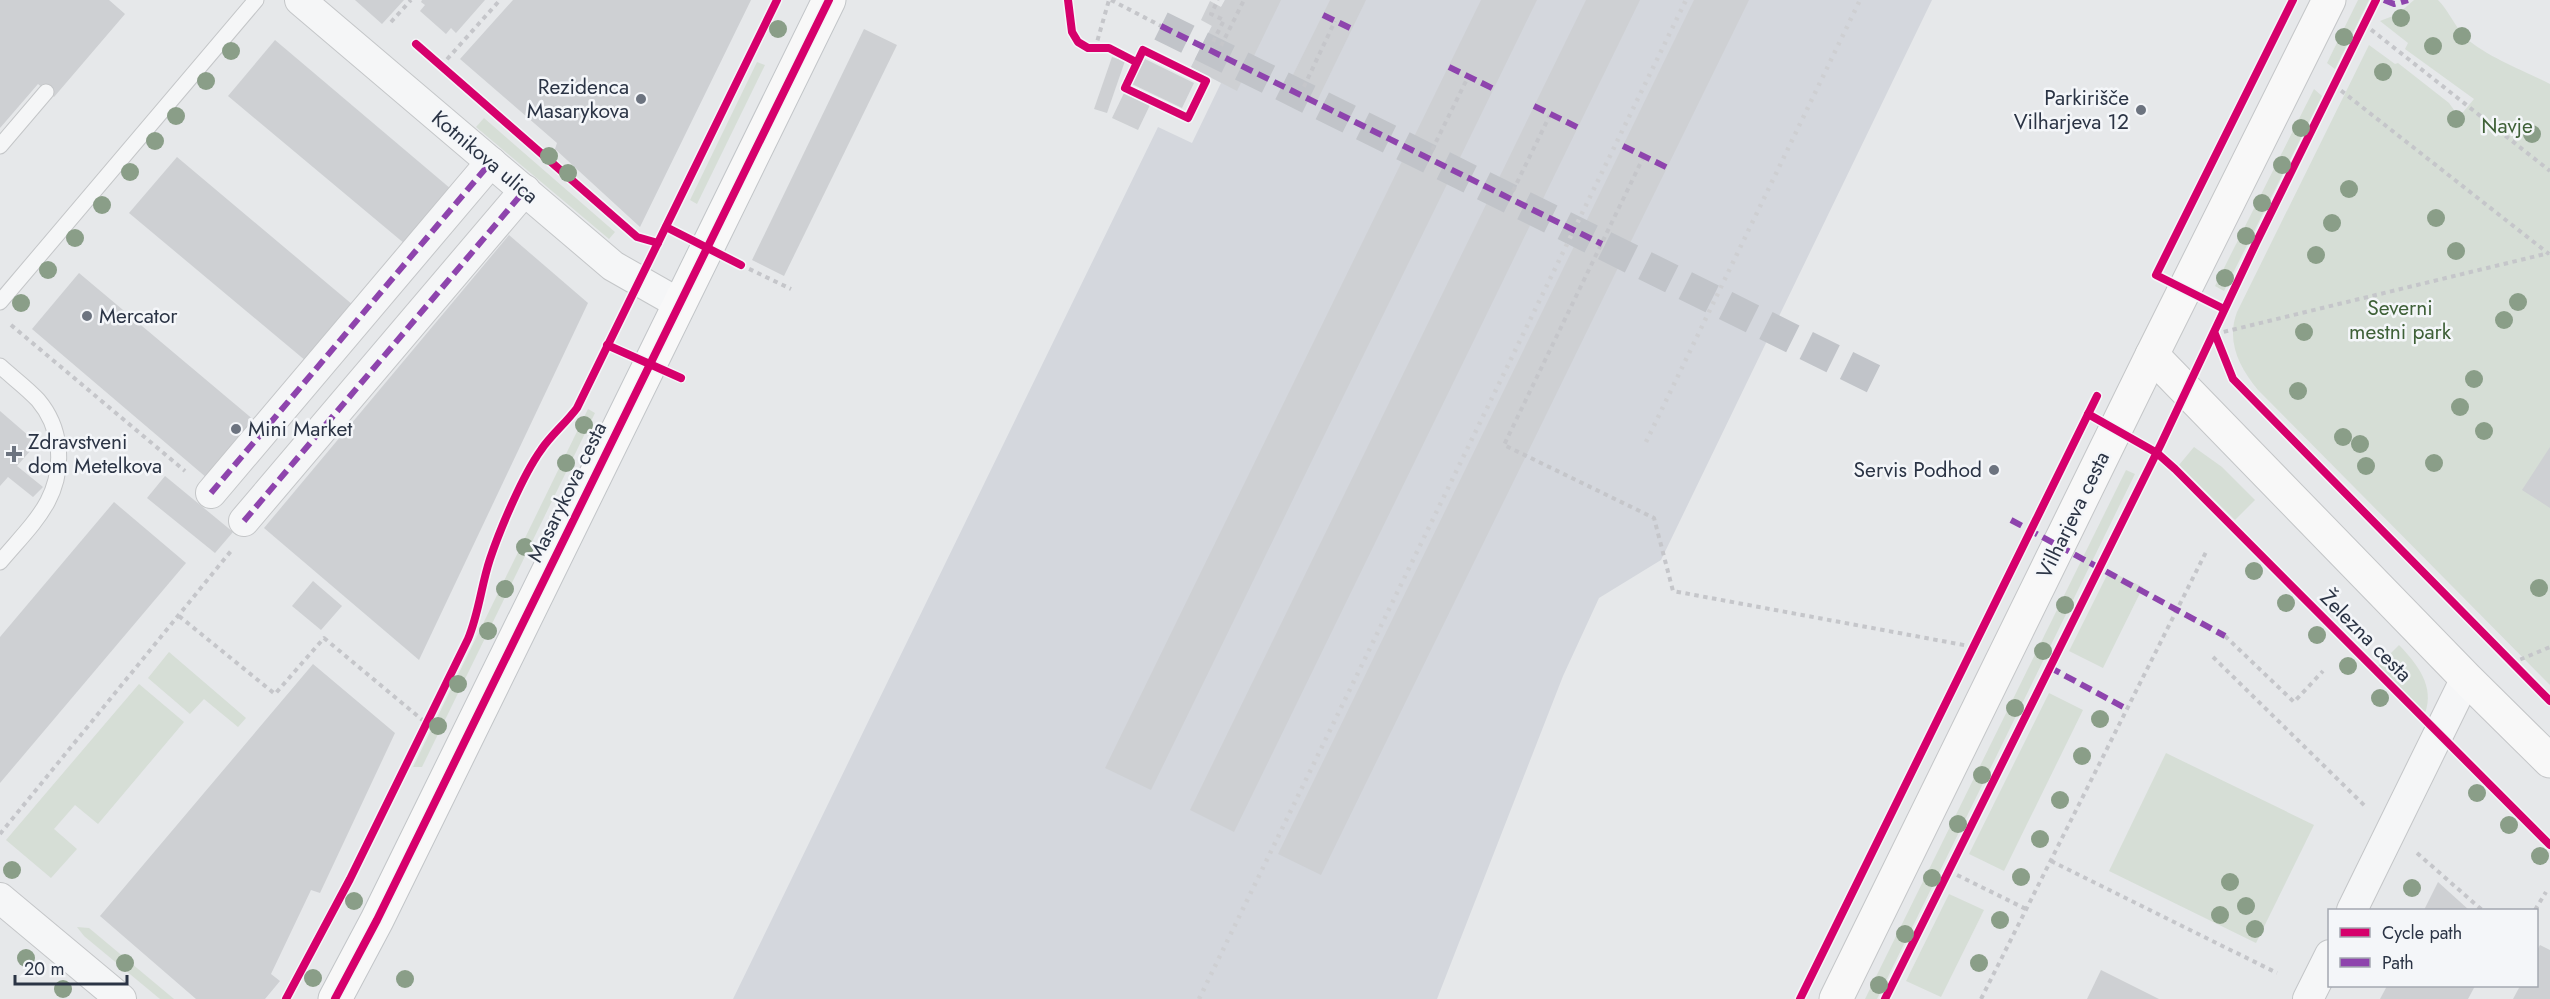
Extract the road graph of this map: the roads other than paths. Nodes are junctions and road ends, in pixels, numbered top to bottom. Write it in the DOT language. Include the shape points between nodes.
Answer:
graph roads {
  1 [pos="256,0"];
  2 [pos="300,0"];
  3 [pos="829,0"];
  4 [pos="2329,0"];
  5 [pos="46,92"];
  6 [pos="0,146"];
  7 [pos="491,162"];
  8 [pos="525,190"];
  9 [pos="0,302"];
  10 [pos="678,303"];
  11 [pos="2152,355"];
  12 [pos="0,366"];
  13 [pos="211,493"];
  14 [pos="244,521"];
  15 [pos="0,562"];
  16 [pos="2466,678"];
  17 [pos="2550,761"];
  18 [pos="0,898"];
  19 [pos="2352,909"];
  20 [pos="2328,960"];
  21 [pos="121,999"];
  22 [pos="335,999"];
  23 [pos="1836,999"];
  24 [pos="2308,999"];
  1 -- 9 [label="lane"];
  2 -- 7 [label="street, Kotnikova ulica"];
  3 -- 10 [label="main road, Masarykova cesta"];
  4 -- 11 [label="main road, Vilharjeva cesta"];
  5 -- 6 [label="lane"];
  7 -- 8 [label="street, Kotnikova ulica"];
  7 -- 13 [label="street"];
  8 -- 10 [label="street, Kotnikova ulica" via="613,266"];
  8 -- 14 [label="street"];
  10 -- 22 [label="main road, Masarykova cesta" via="480,713"];
  11 -- 16 [label="main road, Železna cesta"];
  11 -- 23 [label="main road, Vilharjeva cesta"];
  12 -- 15 [label="lane" via="37,399 51,419 59,465 46,506"];
  16 -- 17 [label="main road, Železna cesta"];
  16 -- 19 [label="street"];
  18 -- 21 [label="street"];
  20 -- 24 [label="street"];
}
